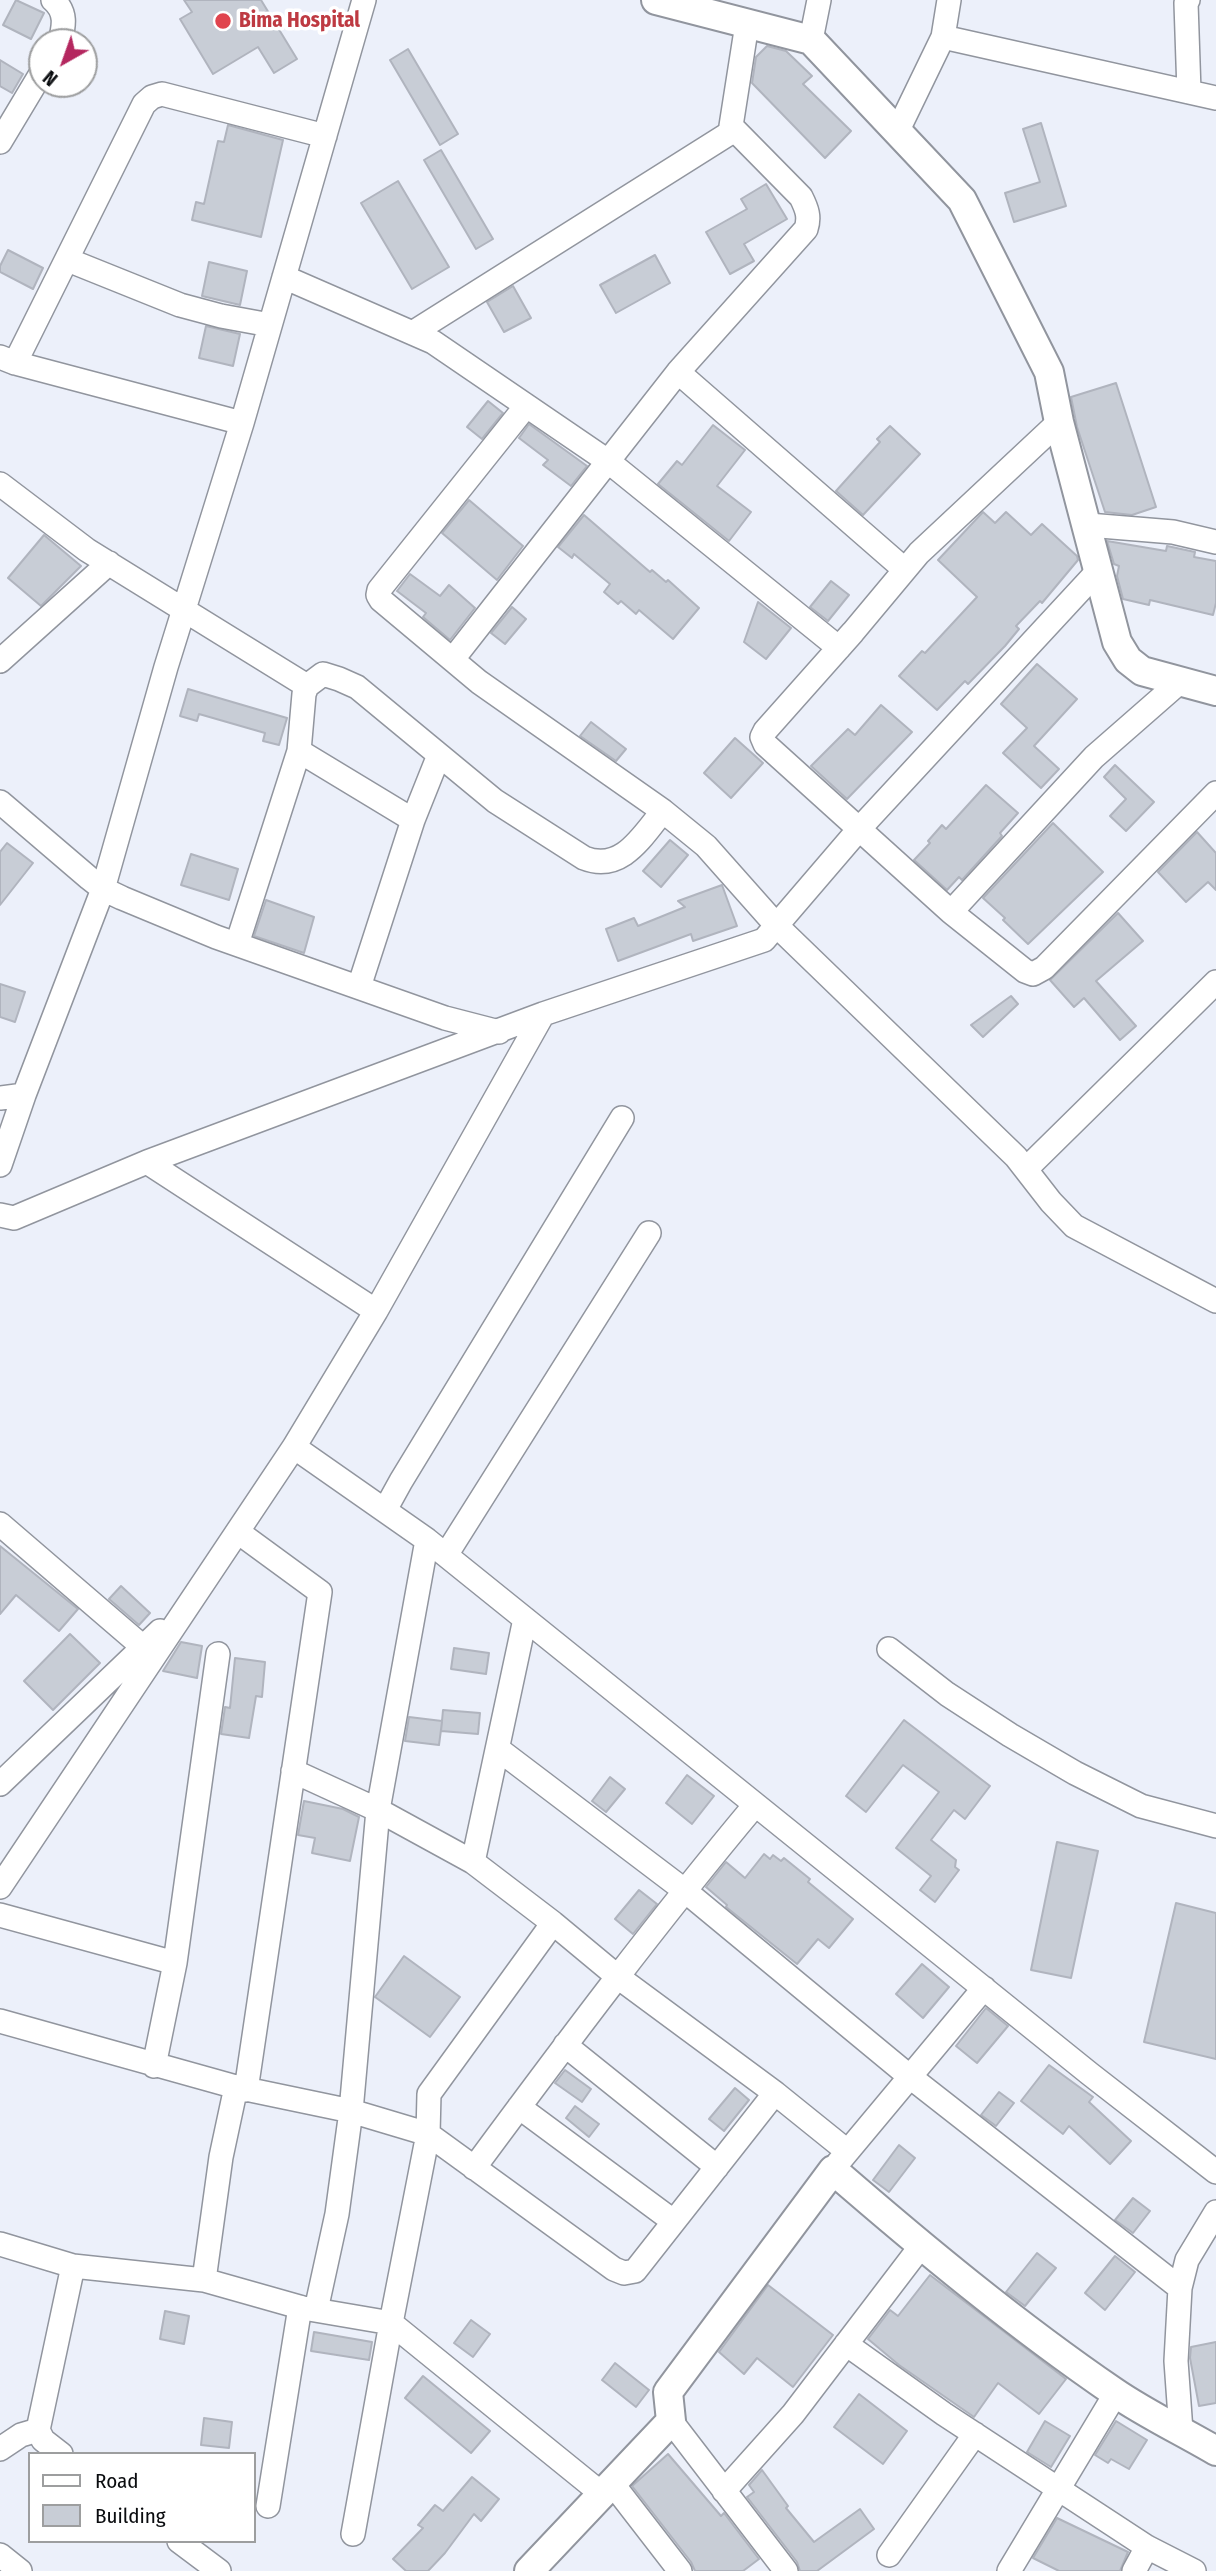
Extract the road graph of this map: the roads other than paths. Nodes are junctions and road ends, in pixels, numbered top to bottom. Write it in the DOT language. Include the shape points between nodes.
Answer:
graph roads {
  1 [pos="53,0"];
  2 [pos="364,0"];
  3 [pos="656,0"];
  4 [pos="819,0"];
  5 [pos="949,0"];
  6 [pos="1188,0"];
  7 [pos="747,24"];
  8 [pos="62,28"];
  9 [pos="943,37"];
  10 [pos="811,40"];
  11 [pos="1189,92"];
  12 [pos="28,95"];
  13 [pos="1216,97"];
  14 [pos="733,131"];
  15 [pos="897,132"];
  16 [pos="325,136"];
  17 [pos="0,142"];
  18 [pos="68,260"];
  19 [pos="284,277"];
  20 [pos="270,325"];
  21 [pos="414,332"];
  22 [pos="7,360"];
  23 [pos="678,372"];
  24 [pos="526,406"];
  25 [pos="1059,422"];
  26 [pos="242,423"];
  27 [pos="609,462"];
  28 [pos="0,484"];
  29 [pos="1088,525"];
  30 [pos="1216,542"];
  31 [pos="109,563"];
  32 [pos="904,569"];
  33 [pos="1097,572"];
  34 [pos="184,608"];
  35 [pos="839,648"];
  36 [pos="2,655"];
  37 [pos="453,659"];
  38 [pos="1182,680"];
  39 [pos="307,686"];
  40 [pos="1216,691"];
  41 [pos="299,751"];
  42 [pos="439,755"];
  43 [pos="1216,793"];
  44 [pos="0,802"];
  45 [pos="663,811"];
  46 [pos="413,820"];
  47 [pos="860,828"];
  48 [pos="103,889"];
  49 [pos="951,912"];
  50 [pos="777,926"];
  51 [pos="237,944"];
  52 [pos="1216,982"];
  53 [pos="359,987"];
  54 [pos="543,1014"];
  55 [pos="499,1032"];
  56 [pos="24,1095"];
  57 [pos="0,1098"];
  58 [pos="622,1118"];
  59 [pos="147,1162"];
  60 [pos="0,1165"];
  61 [pos="1026,1169"];
  62 [pos="0,1215"];
  63 [pos="649,1233"];
  64 [pos="1216,1301"];
  65 [pos="376,1311"];
  66 [pos="294,1447"];
  67 [pos="386,1510"];
  68 [pos="0,1524"];
  69 [pos="237,1532"];
  70 [pos="427,1540"];
  71 [pos="446,1555"];
  72 [pos="191,1601"];
  73 [pos="525,1619"];
  74 [pos="143,1647"];
  75 [pos="889,1649"];
  76 [pos="218,1654"];
  77 [pos="498,1749"];
  78 [pos="4,1771"];
  79 [pos="293,1771"];
  80 [pos="755,1805"];
  81 [pos="378,1810"];
  82 [pos="1216,1826"];
  83 [pos="473,1862"];
  84 [pos="2,1881"];
  85 [pos="684,1890"];
  86 [pos="0,1915"];
  87 [pos="553,1923"];
  88 [pos="175,1963"];
  89 [pos="618,1978"];
  90 [pos="984,1988"];
  91 [pos="0,2021"];
  92 [pos="565,2045"];
  93 [pos="155,2066"];
  94 [pos="909,2076"];
  95 [pos="241,2089"];
  96 [pos="775,2093"];
  97 [pos="519,2107"];
  98 [pos="351,2111"];
  99 [pos="428,2134"];
  100 [pos="840,2161"];
  101 [pos="717,2167"];
  102 [pos="474,2168"];
  103 [pos="1216,2172"];
  104 [pos="1216,2212"];
  105 [pos="673,2221"];
  106 [pos="0,2244"];
  107 [pos="921,2246"];
  108 [pos="73,2266"];
  109 [pos="204,2280"];
  110 [pos="1180,2288"];
  111 [pos="308,2309"];
  112 [pos="391,2323"];
  113 [pos="846,2344"];
  114 [pos="1116,2393"];
  115 [pos="671,2421"];
  116 [pos="38,2430"];
  117 [pos="1181,2431"];
  118 [pos="975,2434"];
  119 [pos="0,2449"];
  120 [pos="1216,2451"];
  121 [pos="58,2452"];
  122 [pos="607,2488"];
  123 [pos="1058,2488"];
  124 [pos="724,2491"];
  125 [pos="268,2506"];
  126 [pos="353,2534"];
  127 [pos="182,2543"];
  128 [pos="1147,2547"];
  129 [pos="0,2555"];
  130 [pos="889,2555"];
  131 [pos="1187,2569"];
  132 [pos="20,2571"];
  133 [pos="219,2571"];
  134 [pos="529,2571"];
  135 [pos="680,2571"];
  136 [pos="786,2571"];
  137 [pos="1009,2571"];
  138 [pos="1134,2571"];
  1 -- 8 [label="street" via="64,16"];
  2 -- 16 [label="street"];
  3 -- 7 [label="street"];
  4 -- 10 [label="street"];
  5 -- 9 [label="street"];
  6 -- 11 [label="street"];
  7 -- 10 [label="street"];
  7 -- 14 [label="street" via="730,121"];
  9 -- 11 [label="street"];
  9 -- 15 [label="street"];
  10 -- 15 [label="street"];
  11 -- 13 [label="street"];
  12 -- 17 [label="street"];
  14 -- 21 [label="street"];
  14 -- 23 [label="street" via="801,197 808,221 806,229"];
  15 -- 25 [label="street" via="962,200 1049,372"];
  16 -- 18 [label="street" via="162,94 152,97"];
  16 -- 19 [label="street"];
  18 -- 20 [label="street" via="180,305"];
  18 -- 22 [label="street"];
  19 -- 20 [label="street"];
  19 -- 21 [label="street"];
  20 -- 26 [label="street"];
  21 -- 24 [label="street"];
  22 -- 26 [label="street"];
  23 -- 27 [label="street"];
  23 -- 32 [label="street"];
  24 -- 27 [label="street"];
  24 -- 37 [label="street" via="379,590 385,605"];
  25 -- 29 [label="street"];
  25 -- 32 [label="street"];
  26 -- 34 [label="street"];
  27 -- 35 [label="street"];
  27 -- 37 [label="street"];
  28 -- 31 [label="street"];
  29 -- 30 [label="street" via="1173,532"];
  29 -- 33 [label="street"];
  31 -- 34 [label="street"];
  31 -- 36 [label="street"];
  32 -- 35 [label="street"];
  33 -- 38 [label="street" via="1117,642 1128,660 1142,671"];
  33 -- 47 [label="street"];
  34 -- 39 [label="street"];
  34 -- 48 [label="street"];
  35 -- 47 [label="street" via="762,737 771,751"];
  37 -- 45 [label="street"];
  38 -- 40 [label="street"];
  38 -- 49 [label="street" via="1094,757"];
  39 -- 41 [label="street"];
  39 -- 42 [label="street" via="323,674 340,678"];
  41 -- 46 [label="street"];
  41 -- 51 [label="street"];
  42 -- 45 [label="street" via="495,801 594,862 626,854"];
  42 -- 46 [label="street"];
  43 -- 49 [label="street" via="1034,974"];
  44 -- 48 [label="street"];
  45 -- 50 [label="street" via="706,846"];
  46 -- 53 [label="street"];
  47 -- 49 [label="street"];
  47 -- 50 [label="street"];
  48 -- 51 [label="street"];
  48 -- 56 [label="street"];
  50 -- 54 [label="street" via="764,940"];
  50 -- 61 [label="street"];
  51 -- 53 [label="street"];
  52 -- 61 [label="street"];
  53 -- 55 [label="street"];
  54 -- 55 [label="street"];
  54 -- 65 [label="street"];
  55 -- 59 [label="street"];
  56 -- 57 [label="street"];
  56 -- 60 [label="street"];
  58 -- 67 [label="street"];
  59 -- 62 [label="street" via="14,1218"];
  59 -- 65 [label="street"];
  61 -- 64 [label="street" via="1074,1226"];
  63 -- 71 [label="street"];
  65 -- 66 [label="street"];
  66 -- 67 [label="street"];
  66 -- 69 [label="street"];
  67 -- 70 [label="street"];
  68 -- 74 [label="street"];
  69 -- 72 [label="street"];
  69 -- 79 [label="street" via="320,1592"];
  70 -- 71 [label="street"];
  70 -- 81 [label="street"];
  71 -- 73 [label="street"];
  72 -- 74 [label="street"];
  72 -- 84 [label="street"];
  73 -- 77 [label="street"];
  73 -- 80 [label="street"];
  74 -- 78 [label="street"];
  75 -- 82 [label="street" via="968,1708 1075,1773 1141,1806"];
  76 -- 88 [label="street"];
  77 -- 83 [label="street"];
  77 -- 85 [label="street"];
  79 -- 81 [label="street"];
  79 -- 95 [label="street"];
  80 -- 85 [label="street"];
  80 -- 90 [label="street"];
  81 -- 83 [label="street"];
  81 -- 98 [label="street"];
  83 -- 87 [label="street"];
  85 -- 89 [label="street"];
  85 -- 94 [label="street"];
  86 -- 88 [label="street"];
  87 -- 89 [label="street"];
  87 -- 99 [label="street" via="429,2094"];
  88 -- 93 [label="street"];
  89 -- 92 [label="street"];
  89 -- 96 [label="street"];
  90 -- 94 [label="street"];
  90 -- 103 [label="street"];
  91 -- 93 [label="street"];
  92 -- 97 [label="street"];
  92 -- 101 [label="street"];
  93 -- 95 [label="street"];
  94 -- 100 [label="street"];
  94 -- 110 [label="street"];
  95 -- 98 [label="street"];
  95 -- 109 [label="street" via="221,2157"];
  96 -- 100 [label="street"];
  96 -- 101 [label="street"];
  97 -- 102 [label="street"];
  97 -- 105 [label="street"];
  98 -- 99 [label="street"];
  98 -- 111 [label="street" via="337,2214"];
  99 -- 102 [label="street"];
  99 -- 112 [label="street"];
  100 -- 107 [label="street"];
  100 -- 115 [label="street" via="668,2392"];
  101 -- 105 [label="street"];
  102 -- 105 [label="street" via="624,2273 635,2271"];
  104 -- 110 [label="street" via="1187,2260"];
  106 -- 108 [label="street"];
  107 -- 113 [label="street"];
  107 -- 114 [label="street"];
  108 -- 109 [label="street"];
  108 -- 116 [label="street"];
  109 -- 111 [label="street"];
  110 -- 117 [label="street" via="1176,2361"];
  111 -- 112 [label="street"];
  111 -- 125 [label="street"];
  112 -- 122 [label="street"];
  112 -- 126 [label="street"];
  113 -- 118 [label="street"];
  113 -- 124 [label="street" via="793,2414"];
  114 -- 117 [label="street"];
  114 -- 123 [label="street"];
  115 -- 122 [label="street"];
  115 -- 124 [label="street"];
  116 -- 119 [label="street"];
  116 -- 121 [label="street"];
  117 -- 120 [label="street"];
  118 -- 123 [label="street"];
  118 -- 130 [label="street"];
  122 -- 134 [label="street"];
  122 -- 135 [label="street"];
  123 -- 128 [label="street"];
  123 -- 137 [label="street"];
  124 -- 136 [label="street"];
  127 -- 133 [label="street"];
  128 -- 131 [label="street"];
  128 -- 138 [label="street"];
  129 -- 132 [label="street"];
}
